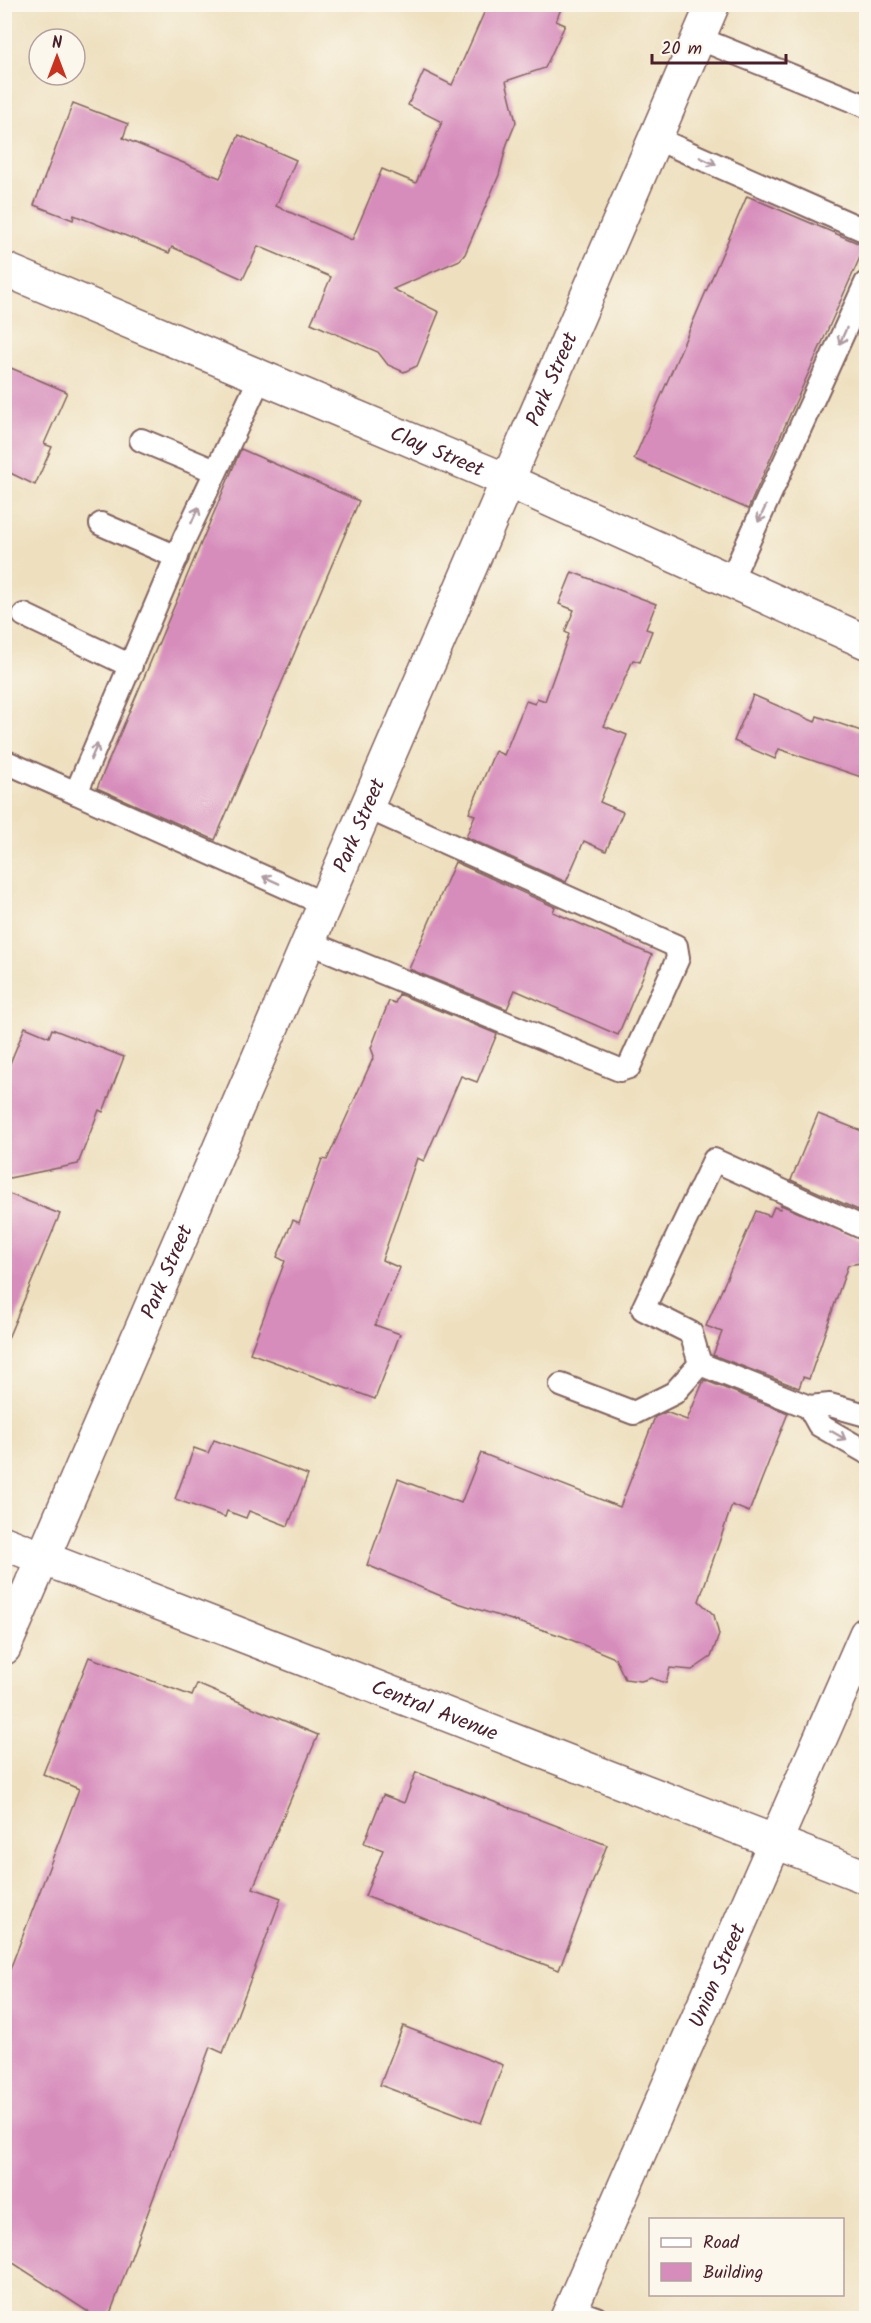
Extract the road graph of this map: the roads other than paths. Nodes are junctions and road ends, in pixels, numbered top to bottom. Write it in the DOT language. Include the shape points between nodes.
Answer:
graph roads {
  1 [pos="713,4"];
  2 [pos="698,38"];
  3 [pos="867,106"];
  4 [pos="655,138"];
  5 [pos="867,231"];
  6 [pos="4,269"];
  7 [pos="867,283"];
  8 [pos="260,378"];
  9 [pos="141,440"];
  10 [pos="215,471"];
  11 [pos="506,480"];
  12 [pos="101,524"];
  13 [pos="177,556"];
  14 [pos="730,582"];
  15 [pos="24,615"];
  16 [pos="867,642"];
  17 [pos="131,666"];
  18 [pos="4,762"];
  19 [pos="76,793"];
  20 [pos="366,807"];
  21 [pos="324,904"];
  22 [pos="308,942"];
  23 [pos="867,1229"];
  24 [pos="700,1364"];
  25 [pos="561,1385"];
  26 [pos="809,1407"];
  27 [pos="867,1415"];
  28 [pos="867,1452"];
  29 [pos="4,1543"];
  30 [pos="42,1559"];
  31 [pos="867,1634"];
  32 [pos="4,1648"];
  33 [pos="776,1842"];
  34 [pos="867,1876"];
  35 [pos="578,2315"];
  1 -- 2 [label="street, Park Street"];
  2 -- 3 [label="lane"];
  2 -- 4 [label="street, Park Street"];
  4 -- 5 [label="lane, one-way"];
  4 -- 11 [label="street, Park Street"];
  6 -- 8 [label="street, Clay Street"];
  7 -- 14 [label="lane, one-way"];
  8 -- 10 [label="lane"];
  8 -- 11 [label="street, Clay Street"];
  9 -- 10 [label="lane"];
  13 -- 10 [label="lane, one-way"];
  11 -- 14 [label="street, Clay Street"];
  11 -- 20 [label="street, Park Street"];
  12 -- 13 [label="lane"];
  13 -- 17 [label="lane"];
  14 -- 16 [label="street, Clay Street"];
  15 -- 17 [label="lane"];
  19 -- 17 [label="lane, one-way"];
  18 -- 19 [label="lane"];
  21 -- 19 [label="lane, one-way"];
  20 -- 21 [label="street, Park Street"];
  20 -- 22 [label="lane" via="676,946 678,957 629,1067 620,1070"];
  21 -- 22 [label="street, Park Street"];
  22 -- 30 [label="street, Park Street"];
  23 -- 24 [label="lane" via="714,1160 644,1310 691,1333"];
  24 -- 25 [label="lane" via="674,1393 634,1413"];
  24 -- 26 [label="lane"];
  26 -- 27 [label="lane" via="830,1405"];
  26 -- 28 [label="lane, one-way" via="819,1425"];
  29 -- 30 [label="street, Central Avenue"];
  30 -- 32 [label="street, Park Street"];
  30 -- 33 [label="street, Central Avenue"];
  31 -- 33 [label="street, Union Street"];
  33 -- 34 [label="street, Central Avenue"];
  33 -- 35 [label="street, Union Street"];
}
